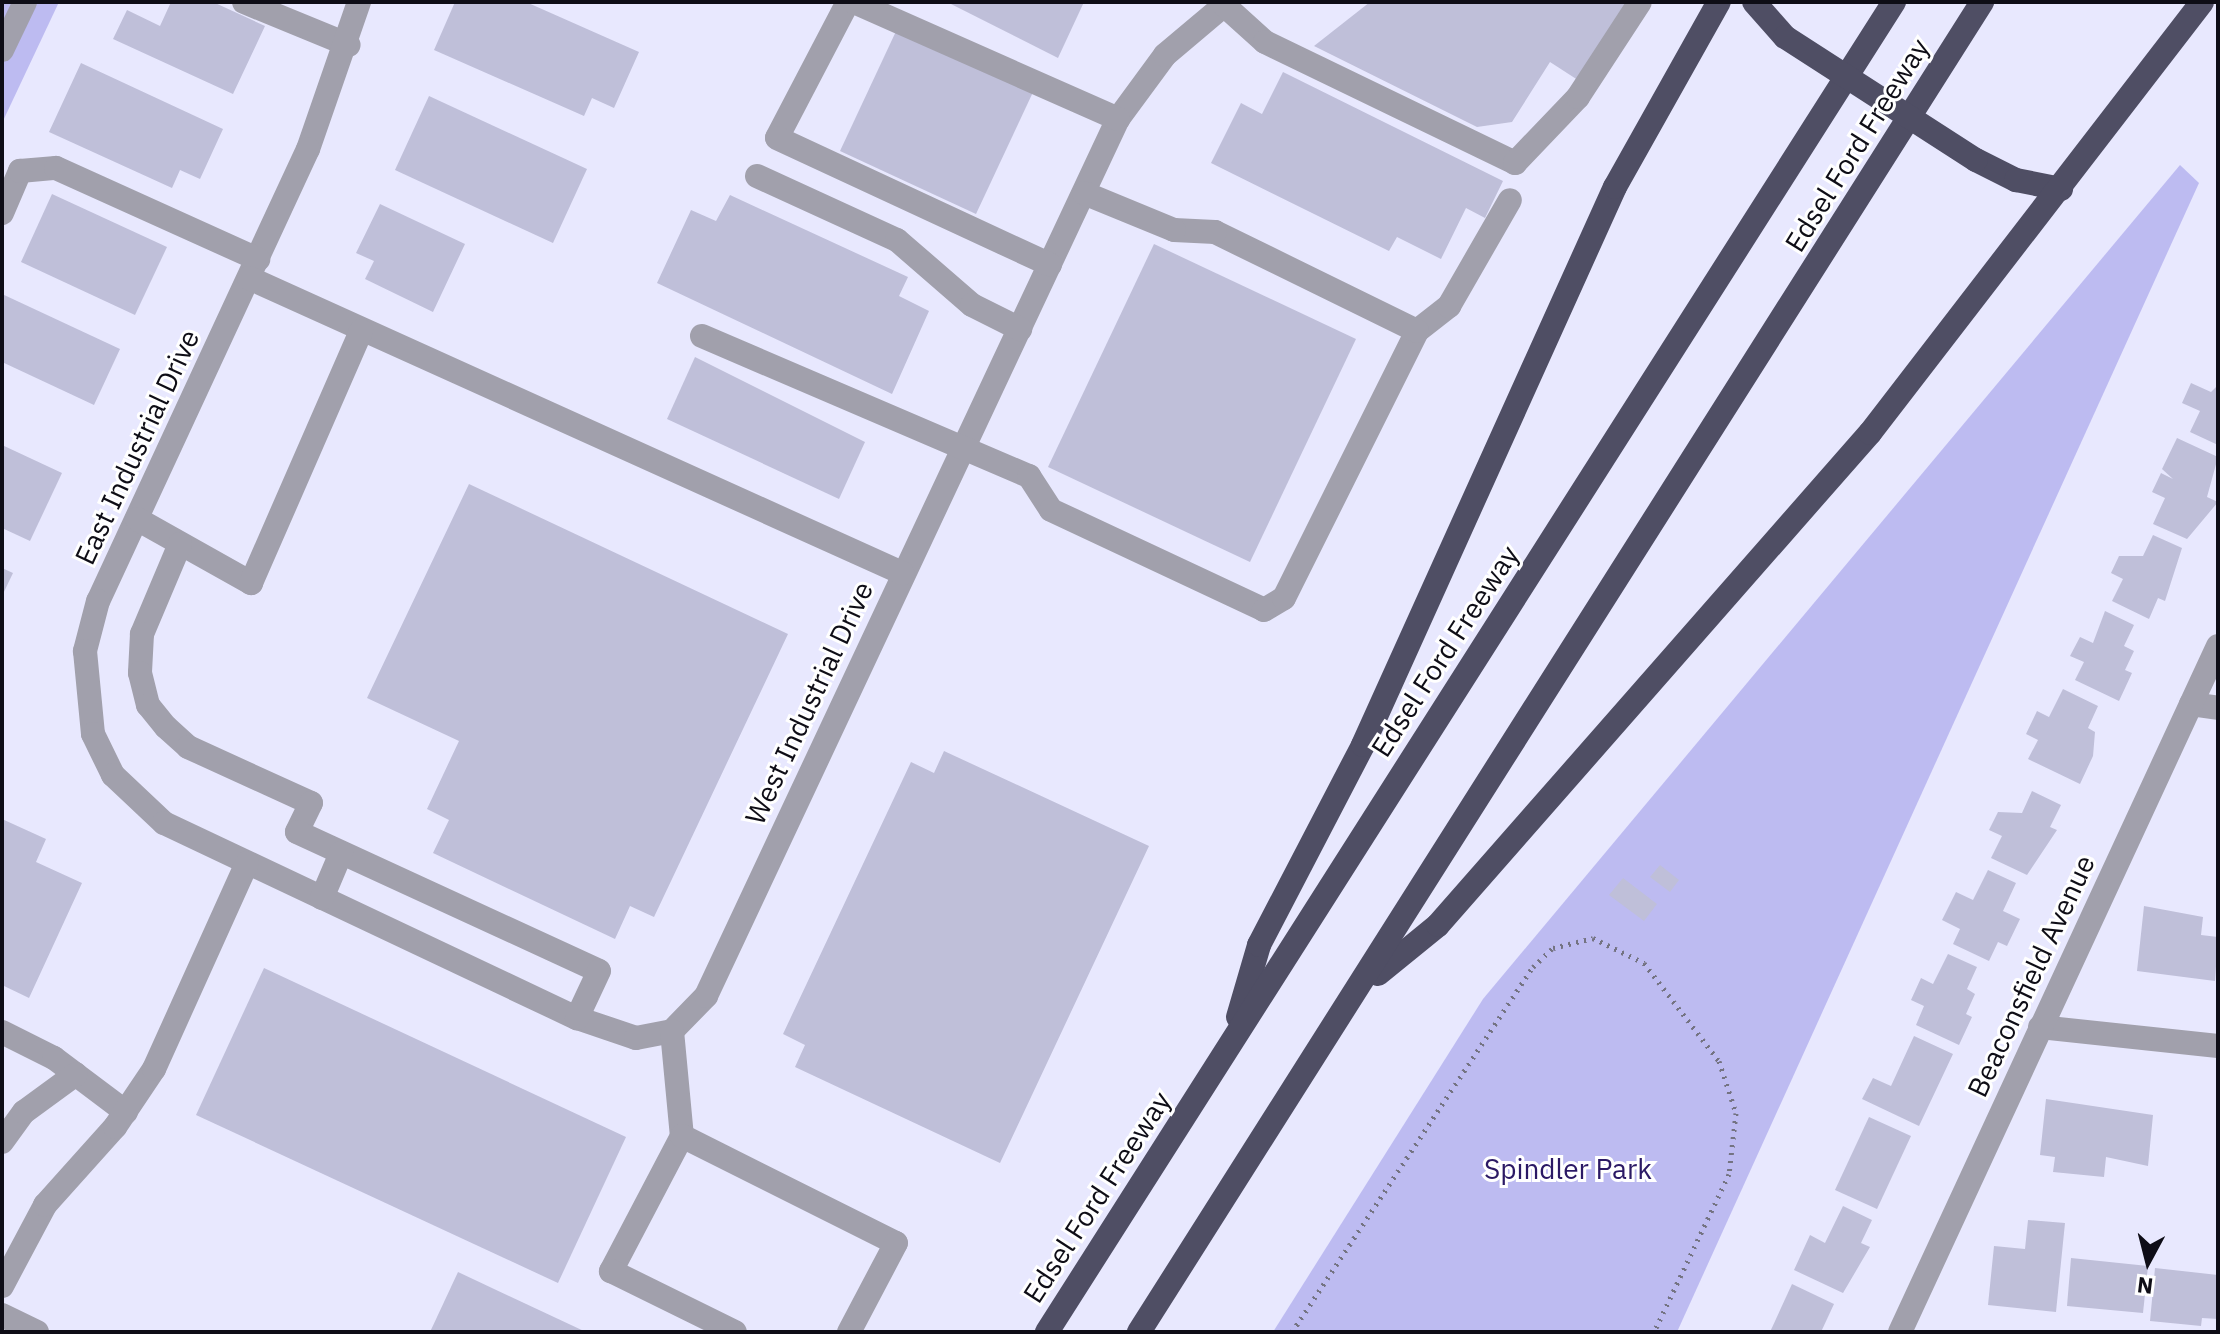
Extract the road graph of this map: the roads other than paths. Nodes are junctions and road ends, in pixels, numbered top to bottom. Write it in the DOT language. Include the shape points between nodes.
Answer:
graph roads {
  1 [pos="25,2"];
  2 [pos="244,2"];
  3 [pos="359,2"];
  4 [pos="851,2"];
  5 [pos="1640,2"];
  6 [pos="1719,2"];
  7 [pos="1754,2"];
  8 [pos="1894,2"];
  9 [pos="1982,2"];
  10 [pos="2202,2"];
  11 [pos="1226,4"];
  12 [pos="349,45"];
  13 [pos="2,50"];
  14 [pos="1118,119"];
  15 [pos="757,176"];
  16 [pos="2061,189"];
  17 [pos="1084,193"];
  18 [pos="1510,200"];
  19 [pos="2,213"];
  20 [pos="1050,265"];
  21 [pos="253,268"];
  22 [pos="1020,329"];
  23 [pos="361,331"];
  24 [pos="1417,331"];
  25 [pos="702,336"];
  26 [pos="962,449"];
  27 [pos="137,519"];
  28 [pos="180,544"];
  29 [pos="902,573"];
  30 [pos="2218,646"];
  31 [pos="2191,704"];
  32 [pos="2218,708"];
  33 [pos="341,853"];
  34 [pos="247,863"];
  35 [pos="322,898"];
  36 [pos="1361,989"];
  37 [pos="577,1018"];
  38 [pos="2040,1027"];
  39 [pos="672,1031"];
  40 [pos="2,1032"];
  41 [pos="1230,1043"];
  42 [pos="2218,1046"];
  43 [pos="76,1074"];
  44 [pos="126,1112"];
  45 [pos="682,1136"];
  46 [pos="2,1142"];
  47 [pos="2,1286"];
  48 [pos="2,1315"];
  49 [pos="37,1332"];
  50 [pos="735,1332"];
  51 [pos="849,1332"];
  52 [pos="1047,1332"];
  53 [pos="1139,1332"];
  54 [pos="1900,1332"];
  1 -- 13 [label="street"];
  2 -- 12 [label="street"];
  3 -- 12 [label="street, East Industrial Drive"];
  4 -- 14 [label="street"];
  4 -- 20 [label="street" via="777,138"];
  5 -- 11 [label="street" via="1578,97 1515,163 1265,42"];
  6 -- 41 [label="highway" via="1615,187 1363,745 1259,945"];
  7 -- 16 [label="highway, bridge" via="1785,37 1976,160 2016,180"];
  8 -- 41 [label="highway, Edsel Ford Freeway"];
  9 -- 36 [label="highway, Edsel Ford Freeway"];
  10 -- 16 [label="highway"];
  11 -- 14 [label="street, West Industrial Drive" via="1165,55"];
  12 -- 21 [label="street, East Industrial Drive"];
  14 -- 17 [label="street, West Industrial Drive"];
  15 -- 22 [label="street" via="897,240 972,305"];
  16 -- 36 [label="highway" via="1870,433 1438,925"];
  17 -- 20 [label="street, West Industrial Drive"];
  17 -- 24 [label="street" via="1174,230 1215,232"];
  18 -- 24 [label="street" via="1449,306"];
  19 -- 21 [label="street" via="20,171 56,168"];
  20 -- 22 [label="street, West Industrial Drive"];
  21 -- 23 [label="street"];
  21 -- 27 [label="street, East Industrial Drive"];
  22 -- 26 [label="street, West Industrial Drive"];
  23 -- 28 [label="street" via="251,583"];
  23 -- 29 [label="street"];
  24 -- 26 [label="street" via="1284,598 1264,610 1051,510 1029,476"];
  25 -- 26 [label="street"];
  26 -- 29 [label="street, West Industrial Drive"];
  27 -- 28 [label="street"];
  27 -- 34 [label="street, East Industrial Drive" via="98,601 85,651 93,734 139,804"];
  28 -- 33 [label="street" via="142,634 148,705 188,747 311,803 297,832"];
  29 -- 39 [label="street, West Industrial Drive" via="706,996"];
  30 -- 31 [label="street, Beaconsfield Avenue"];
  31 -- 32 [label="street"];
  31 -- 38 [label="street, Beaconsfield Avenue"];
  33 -- 35 [label="street"];
  33 -- 37 [label="street" via="599,971"];
  34 -- 35 [label="street"];
  34 -- 44 [label="street" via="154,1069"];
  35 -- 37 [label="street"];
  36 -- 53 [label="highway, Edsel Ford Freeway"];
  37 -- 39 [label="street" via="636,1038"];
  38 -- 42 [label="street"];
  38 -- 54 [label="street, Beaconsfield Avenue"];
  39 -- 45 [label="street"];
  40 -- 43 [label="street"];
  41 -- 52 [label="highway, Edsel Ford Freeway"];
  43 -- 44 [label="street"];
  43 -- 46 [label="street" via="24,1112"];
  44 -- 47 [label="street" via="45,1205"];
  45 -- 50 [label="street" via="611,1271"];
  45 -- 51 [label="street" via="896,1243"];
  48 -- 49 [label="street"];
}
